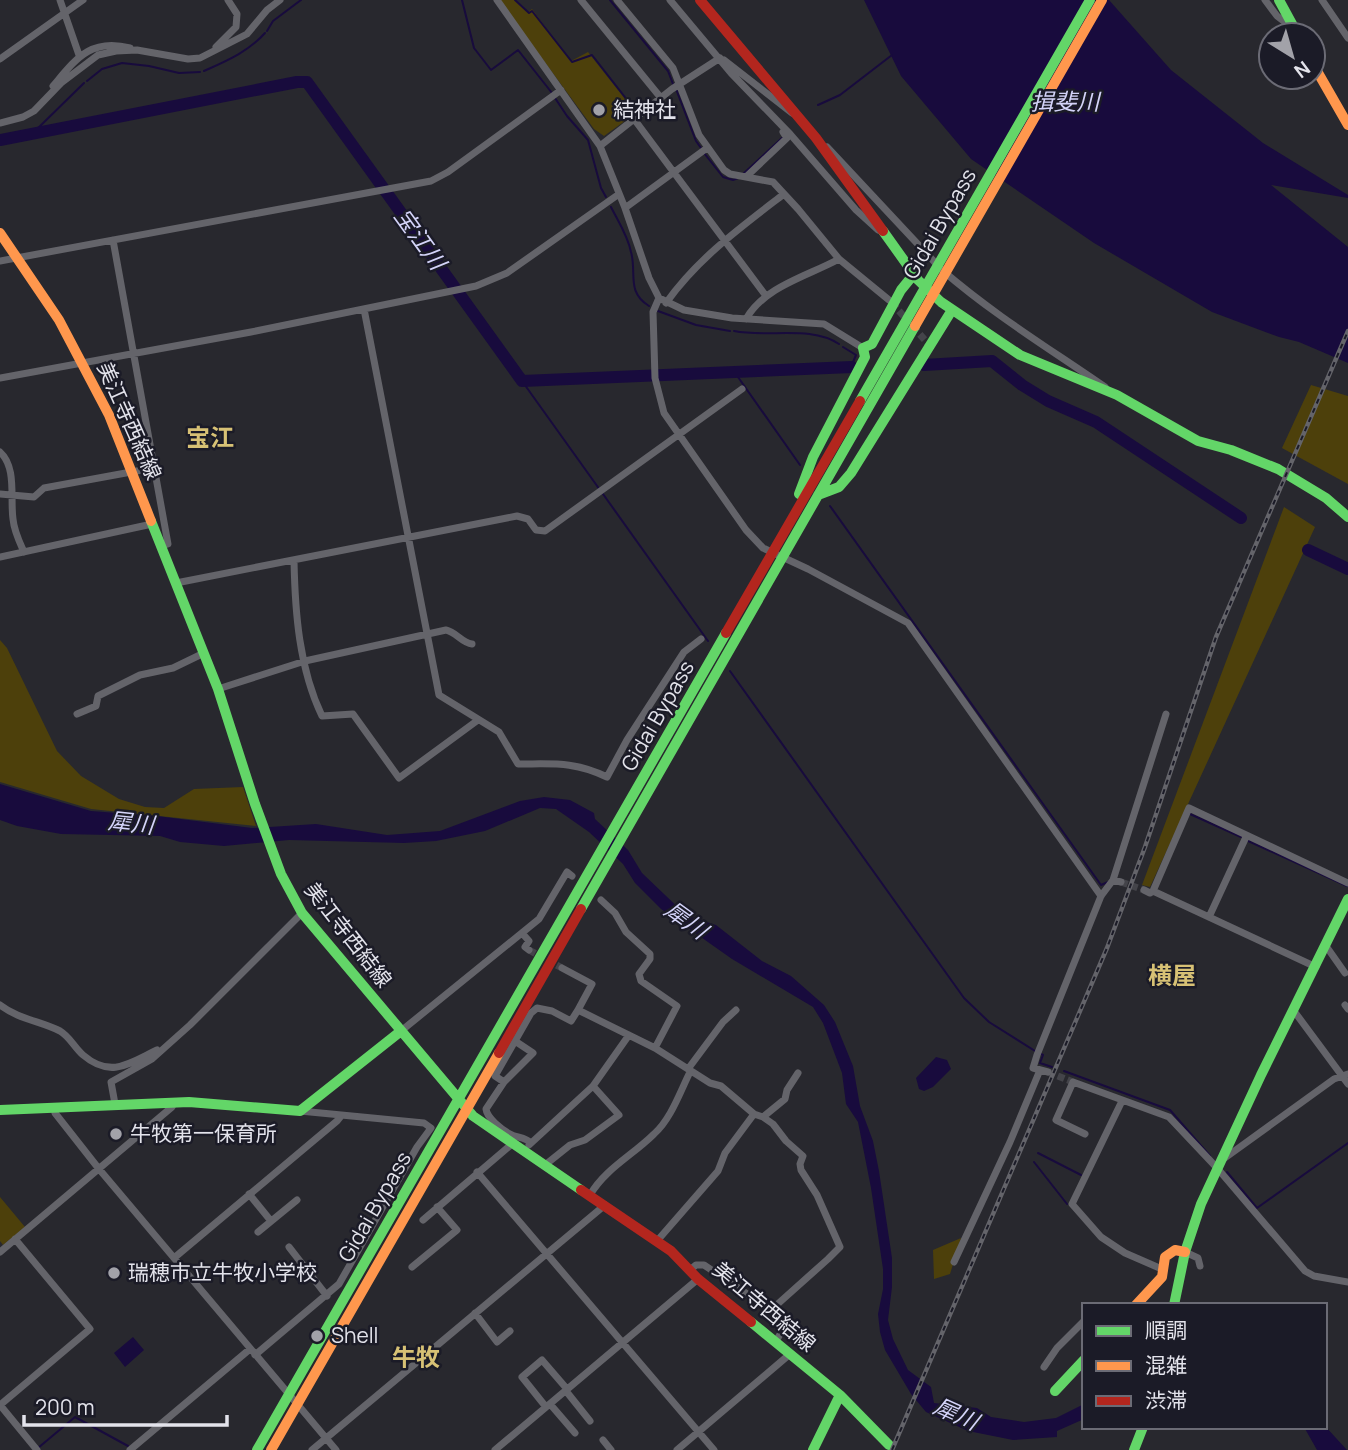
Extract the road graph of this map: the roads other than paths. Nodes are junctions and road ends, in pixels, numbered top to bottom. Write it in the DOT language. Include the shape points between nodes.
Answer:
graph roads {
  1 [pos="60,0"];
  2 [pos="83,0"];
  3 [pos="228,0"];
  4 [pos="280,0"];
  5 [pos="497,0"];
  6 [pos="581,0"];
  7 [pos="617,0"];
  8 [pos="670,0"];
  9 [pos="701,0"];
  10 [pos="1090,0"];
  11 [pos="1102,0"];
  12 [pos="1265,0"];
  13 [pos="1279,0"];
  14 [pos="1322,0"];
  15 [pos="64,13"];
  16 [pos="1283,21"];
  17 [pos="1291,21"];
  18 [pos="1348,38"];
  19 [pos="137,50"];
  20 [pos="79,55"];
  21 [pos="204,57"];
  22 [pos="720,58"];
  23 [pos="0,59"];
  24 [pos="680,85"];
  25 [pos="1327,88"];
  26 [pos="561,90"];
  27 [pos="45,98"];
  28 [pos="661,98"];
  29 [pos="800,118"];
  30 [pos="634,119"];
  31 [pos="777,120"];
  32 [pos="0,122"];
  33 [pos="1348,125"];
  34 [pos="816,138"];
  35 [pos="600,146"];
  36 [pos="707,148"];
  37 [pos="674,173"];
  38 [pos="747,176"];
  39 [pos="619,194"];
  40 [pos="784,194"];
  41 [pos="625,208"];
  42 [pos="0,233"];
  43 [pos="887,237"];
  44 [pos="724,239"];
  45 [pos="113,240"];
  46 [pos="18,258"];
  47 [pos="839,259"];
  48 [pos="0,261"];
  49 [pos="914,274"];
  50 [pos="766,296"];
  51 [pos="663,300"];
  52 [pos="889,300"];
  53 [pos="364,309"];
  54 [pos="952,310"];
  55 [pos="916,315"];
  56 [pos="746,319"];
  57 [pos="863,348"];
  58 [pos="133,354"];
  59 [pos="82,364"];
  60 [pos="0,378"];
  61 [pos="742,389"];
  62 [pos="1117,395"];
  63 [pos="679,435"];
  64 [pos="0,452"];
  65 [pos="153,468"];
  66 [pos="132,473"];
  67 [pos="0,494"];
  68 [pos="818,495"];
  69 [pos="11,496"];
  70 [pos="800,505"];
  71 [pos="1348,517"];
  72 [pos="152,524"];
  73 [pos="409,537"];
  74 [pos="161,546"];
  75 [pos="24,552"];
  76 [pos="778,555"];
  77 [pos="0,557"];
  78 [pos="294,559"];
  79 [pos="176,583"];
  80 [pos="427,634"];
  81 [pos="701,639"];
  82 [pos="472,644"];
  83 [pos="204,653"];
  84 [pos="305,661"];
  85 [pos="218,689"];
  86 [pos="77,715"];
  87 [pos="1166,715"];
  88 [pos="478,720"];
  89 [pos="1246,837"];
  90 [pos="572,876"];
  91 [pos="1113,880"];
  92 [pos="1122,882"];
  93 [pos="1348,883"];
  94 [pos="1101,896"];
  95 [pos="1348,899"];
  96 [pos="601,900"];
  97 [pos="575,907"];
  98 [pos="302,913"];
  99 [pos="1209,917"];
  100 [pos="522,933"];
  101 [pos="1326,946"];
  102 [pos="529,950"];
  103 [pos="1316,967"];
  104 [pos="562,968"];
  105 [pos="1345,974"];
  106 [pos="0,1005"];
  107 [pos="578,1010"];
  108 [pos="736,1010"];
  109 [pos="1294,1011"];
  110 [pos="401,1031"];
  111 [pos="629,1035"];
  112 [pos="515,1041"];
  113 [pos="655,1048"];
  114 [pos="161,1049"];
  115 [pos="689,1071"];
  116 [pos="798,1073"];
  117 [pos="1347,1079"];
  118 [pos="504,1082"];
  119 [pos="593,1086"];
  120 [pos="458,1099"];
  121 [pos="1122,1101"];
  122 [pos="174,1103"];
  123 [pos="115,1104"];
  124 [pos="54,1108"];
  125 [pos="466,1108"];
  126 [pos="0,1110"];
  127 [pos="300,1111"];
  128 [pos="754,1114"];
  129 [pos="341,1116"];
  130 [pos="764,1116"];
  131 [pos="1085,1134"];
  132 [pos="512,1144"];
  133 [pos="527,1147"];
  134 [pos="545,1165"];
  135 [pos="1220,1165"];
  136 [pos="99,1169"];
  137 [pos="477,1172"];
  138 [pos="249,1194"];
  139 [pos="590,1195"];
  140 [pos="297,1200"];
  141 [pos="605,1205"];
  142 [pos="437,1207"];
  143 [pos="423,1220"];
  144 [pos="271,1222"];
  145 [pos="258,1232"];
  146 [pos="15,1239"];
  147 [pos="657,1241"];
  148 [pos="291,1248"];
  149 [pos="0,1252"];
  150 [pos="1185,1252"];
  151 [pos="546,1253"];
  152 [pos="174,1258"];
  153 [pos="954,1262"];
  154 [pos="1200,1266"];
  155 [pos="412,1267"];
  156 [pos="690,1270"];
  157 [pos="1164,1270"];
  158 [pos="698,1279"];
  159 [pos="1348,1282"];
  160 [pos="327,1296"];
  161 [pos="1138,1303"];
  162 [pos="1174,1303"];
  163 [pos="771,1310"];
  164 [pos="475,1313"];
  165 [pos="1082,1323"];
  166 [pos="510,1331"];
  167 [pos="775,1341"];
  168 [pos="622,1343"];
  169 [pos="253,1352"];
  170 [pos="790,1354"];
  171 [pos="1082,1362"];
  172 [pos="1044,1367"];
  173 [pos="566,1390"];
  174 [pos="1055,1391"];
  175 [pos="290,1395"];
  176 [pos="840,1395"];
  177 [pos="297,1404"];
  178 [pos="0,1405"];
  179 [pos="548,1405"];
  180 [pos="590,1421"];
  181 [pos="1142,1429"];
  182 [pos="698,1432"];
  183 [pos="575,1433"];
  184 [pos="326,1439"];
  185 [pos="603,1440"];
  186 [pos="889,1445"];
  187 [pos="132,1448"];
  188 [pos="37,1450"];
  189 [pos="257,1450"];
  190 [pos="271,1450"];
  191 [pos="312,1450"];
  192 [pos="336,1450"];
  193 [pos="495,1450"];
  194 [pos="611,1450"];
  195 [pos="677,1450"];
  196 [pos="714,1450"];
  197 [pos="813,1450"];
  198 [pos="1134,1450"];
  1 -- 15 [label="street"];
  2 -- 15 [label="street"];
  3 -- 21 [label="street" via="237,14 235,30"];
  4 -- 21 [label="street" via="247,34"];
  5 -- 26 [label="street"];
  6 -- 28 [label="street"];
  7 -- 24 [label="street" via="673,68"];
  8 -- 22 [label="street"];
  9 -- 29 [label="main road"];
  10 -- 55 [label="main road, Gidai Bypass"];
  11 -- 55 [label="main road, Gidai Bypass"];
  12 -- 16 [label="street"];
  13 -- 17 [label="main road"];
  14 -- 18 [label="street"];
  15 -- 20 [label="street"];
  15 -- 23 [label="street"];
  19 -- 20 [label="street" via="105,46"];
  19 -- 21 [label="street" via="188,59"];
  19 -- 27 [label="street" via="98,55"];
  20 -- 27 [label="street"];
  22 -- 24 [label="street"];
  22 -- 29 [label="street"];
  22 -- 31 [label="street"];
  24 -- 28 [label="street"];
  24 -- 36 [label="street"];
  25 -- 33 [label="main road"];
  26 -- 35 [label="street"];
  26 -- 45 [label="street" via="430,181"];
  27 -- 32 [label="street" via="23,117"];
  28 -- 30 [label="street"];
  29 -- 34 [label="main road"];
  30 -- 35 [label="street"];
  30 -- 37 [label="street"];
  31 -- 38 [label="street" via="788,138"];
  31 -- 43 [label="street" via="856,210"];
  34 -- 43 [label="main road"];
  34 -- 62 [label="street" via="963,288 1014,328"];
  35 -- 39 [label="street"];
  36 -- 37 [label="street"];
  36 -- 38 [label="street" via="724,170"];
  37 -- 41 [label="street"];
  37 -- 44 [label="street"];
  38 -- 40 [label="street" via="773,182"];
  39 -- 41 [label="street"];
  39 -- 53 [label="street" via="507,273 458,291"];
  40 -- 44 [label="street"];
  40 -- 47 [label="street"];
  41 -- 51 [label="street" via="649,278"];
  42 -- 46 [label="main road, 美江寺西結線"];
  43 -- 49 [label="main road"];
  44 -- 50 [label="street"];
  44 -- 51 [label="street"];
  45 -- 46 [label="street"];
  45 -- 58 [label="street"];
  46 -- 48 [label="street"];
  46 -- 59 [label="main road, 美江寺西結線"];
  47 -- 50 [label="street"];
  47 -- 52 [label="street"];
  49 -- 54 [label="main road"];
  49 -- 57 [label="main road" via="872,344"];
  50 -- 56 [label="street"];
  51 -- 56 [label="street" via="684,310"];
  51 -- 63 [label="street" via="653,312 655,375 664,413"];
  53 -- 58 [label="street"];
  53 -- 73 [label="street"];
  54 -- 62 [label="main road" via="1020,355"];
  54 -- 68 [label="main road" via="851,473 839,487"];
  55 -- 68 [label="main road, Gidai Bypass"];
  55 -- 70 [label="main road, Gidai Bypass"];
  56 -- 57 [label="street" via="824,324"];
  57 -- 70 [label="main road" via="865,357 813,457 799,494"];
  58 -- 59 [label="street"];
  58 -- 65 [label="street"];
  59 -- 60 [label="street"];
  59 -- 66 [label="main road, 美江寺西結線"];
  61 -- 63 [label="street"];
  62 -- 71 [label="main road" via="1198,442 1278,469"];
  63 -- 73 [label="street" via="541,532 528,519 517,516"];
  63 -- 76 [label="street" via="759,546"];
  64 -- 69 [label="street" via="9,467"];
  65 -- 66 [label="street"];
  65 -- 74 [label="street" via="167,544"];
  66 -- 69 [label="street" via="44,488 34,497"];
  66 -- 72 [label="main road, 美江寺西結線"];
  67 -- 69 [label="street"];
  68 -- 76 [label="main road, Gidai Bypass"];
  69 -- 75 [label="street"];
  70 -- 76 [label="main road, Gidai Bypass"];
  72 -- 74 [label="main road, 美江寺西結線"];
  72 -- 75 [label="street"];
  73 -- 78 [label="street"];
  73 -- 80 [label="street"];
  74 -- 79 [label="main road, 美江寺西結線"];
  75 -- 77 [label="street"];
  76 -- 94 [label="street" via="908,624"];
  76 -- 97 [label="main road, Gidai Bypass"];
  78 -- 79 [label="street"];
  78 -- 84 [label="street" via="296,620"];
  79 -- 83 [label="main road, 美江寺西結線"];
  80 -- 82 [label="street" via="446,630"];
  80 -- 84 [label="street"];
  80 -- 88 [label="street" via="439,695"];
  81 -- 88 [label="street" via="684,652 607,777 570,764 518,764 499,732"];
  83 -- 85 [label="main road, 美江寺西結線"];
  83 -- 86 [label="street" via="98,696 96,706"];
  84 -- 85 [label="street"];
  84 -- 88 [label="street" via="322,716 353,714 399,778"];
  85 -- 98 [label="main road, 美江寺西結線" via="271,848"];
  87 -- 91 [label="street"];
  89 -- 93 [label="street"];
  89 -- 99 [label="street"];
  89 -- 99 [label="street" via="1189,808 1148,891"];
  90 -- 100 [label="street" via="567,872 539,919"];
  91 -- 92 [label="street"];
  91 -- 94 [label="street"];
  94 -- 153 [label="street" via="1037,1055 1033,1068 1044,1071"];
  95 -- 101 [label="main road"];
  96 -- 113 [label="street" via="650,954 639,974 641,981 677,1006"];
  97 -- 120 [label="main road, Gidai Bypass"];
  97 -- 125 [label="main road, Gidai Bypass"];
  98 -- 110 [label="main road, 美江寺西結線"];
  98 -- 114 [label="street"];
  99 -- 103 [label="street"];
  100 -- 102 [label="street"];
  100 -- 110 [label="street"];
  101 -- 103 [label="main road"];
  101 -- 105 [label="street"];
  103 -- 109 [label="main road"];
  104 -- 107 [label="street" via="592,984"];
  106 -- 114 [label="street" via="63,1033 83,1055 102,1065 128,1066"];
  107 -- 111 [label="street"];
  107 -- 112 [label="street" via="571,1021 537,1007"];
  108 -- 115 [label="street"];
  109 -- 117 [label="street"];
  109 -- 135 [label="main road"];
  110 -- 120 [label="main road, 美江寺西結線"];
  110 -- 127 [label="main road"];
  111 -- 113 [label="street"];
  111 -- 119 [label="street"];
  112 -- 118 [label="street" via="495,1076"];
  112 -- 118 [label="street" via="533,1053"];
  113 -- 115 [label="street"];
  114 -- 123 [label="street" via="111,1083"];
  115 -- 128 [label="street" via="721,1086"];
  115 -- 139 [label="street" via="656,1133 620,1162"];
  116 -- 130 [label="street" via="785,1099"];
  117 -- 135 [label="street" via="1334,1079"];
  118 -- 133 [label="street" via="486,1114 510,1135 528,1139"];
  119 -- 133 [label="street"];
  119 -- 134 [label="street" via="619,1115"];
  120 -- 125 [label="main road, 美江寺西結線"];
  120 -- 175 [label="main road, Gidai Bypass"];
  121 -- 131 [label="street" via="1073,1082 1056,1120"];
  121 -- 135 [label="street" via="1169,1117"];
  121 -- 157 [label="street" via="1072,1204 1101,1237"];
  122 -- 123 [label="main road"];
  122 -- 127 [label="main road"];
  122 -- 136 [label="street"];
  123 -- 124 [label="main road"];
  124 -- 126 [label="main road"];
  124 -- 136 [label="street"];
  125 -- 132 [label="main road, 美江寺西結線"];
  125 -- 177 [label="main road, Gidai Bypass"];
  127 -- 129 [label="street"];
  128 -- 130 [label="street"];
  128 -- 147 [label="street" via="725,1153 718,1171"];
  129 -- 138 [label="street"];
  129 -- 160 [label="street" via="424,1123 431,1129 339,1284"];
  130 -- 163 [label="street" via="803,1156 801,1170 840,1247"];
  132 -- 133 [label="main road, 美江寺西結線"];
  132 -- 137 [label="street"];
  133 -- 134 [label="main road, 美江寺西結線"];
  134 -- 139 [label="main road, 美江寺西結線"];
  135 -- 150 [label="main road"];
  135 -- 159 [label="street" via="1305,1271"];
  136 -- 146 [label="street"];
  136 -- 152 [label="street"];
  137 -- 142 [label="street"];
  137 -- 151 [label="street"];
  138 -- 144 [label="street"];
  138 -- 152 [label="street"];
  139 -- 141 [label="main road, 美江寺西結線"];
  140 -- 144 [label="street"];
  141 -- 147 [label="main road, 美江寺西結線"];
  141 -- 151 [label="street"];
  142 -- 143 [label="street"];
  142 -- 155 [label="street" via="457,1230"];
  144 -- 145 [label="street"];
  146 -- 149 [label="street"];
  146 -- 178 [label="street" via="90,1329"];
  147 -- 156 [label="main road, 美江寺西結線"];
  148 -- 160 [label="street"];
  150 -- 154 [label="street" via="1198,1258"];
  150 -- 157 [label="main road" via="1170,1253"];
  150 -- 162 [label="main road"];
  151 -- 164 [label="street"];
  151 -- 168 [label="street"];
  152 -- 169 [label="street"];
  156 -- 158 [label="main road, 美江寺西結線"];
  156 -- 163 [label="street" via="704,1265"];
  157 -- 161 [label="main road"];
  158 -- 167 [label="main road, 美江寺西結線"];
  158 -- 168 [label="street"];
  160 -- 169 [label="street"];
  163 -- 167 [label="street" via="780,1317 782,1331"];
  164 -- 166 [label="street" via="497,1342"];
  164 -- 184 [label="street"];
  165 -- 172 [label="street"];
  167 -- 170 [label="main road, 美江寺西結線"];
  168 -- 173 [label="street"];
  168 -- 182 [label="street"];
  169 -- 175 [label="street"];
  169 -- 187 [label="street"];
  170 -- 176 [label="main road, 美江寺西結線"];
  170 -- 182 [label="street"];
  171 -- 174 [label="main road"];
  173 -- 179 [label="street"];
  173 -- 179 [label="street" via="542,1360 522,1377"];
  173 -- 180 [label="street"];
  175 -- 177 [label="street"];
  175 -- 189 [label="main road, Gidai Bypass"];
  176 -- 186 [label="main road, 美江寺西結線"];
  176 -- 197 [label="main road"];
  177 -- 184 [label="street"];
  177 -- 190 [label="main road, Gidai Bypass"];
  178 -- 188 [label="street"];
  179 -- 183 [label="street"];
  179 -- 193 [label="street"];
  181 -- 198 [label="main road"];
  182 -- 195 [label="street"];
  182 -- 196 [label="street"];
  184 -- 191 [label="street"];
  184 -- 192 [label="street"];
  185 -- 194 [label="street"];
}
